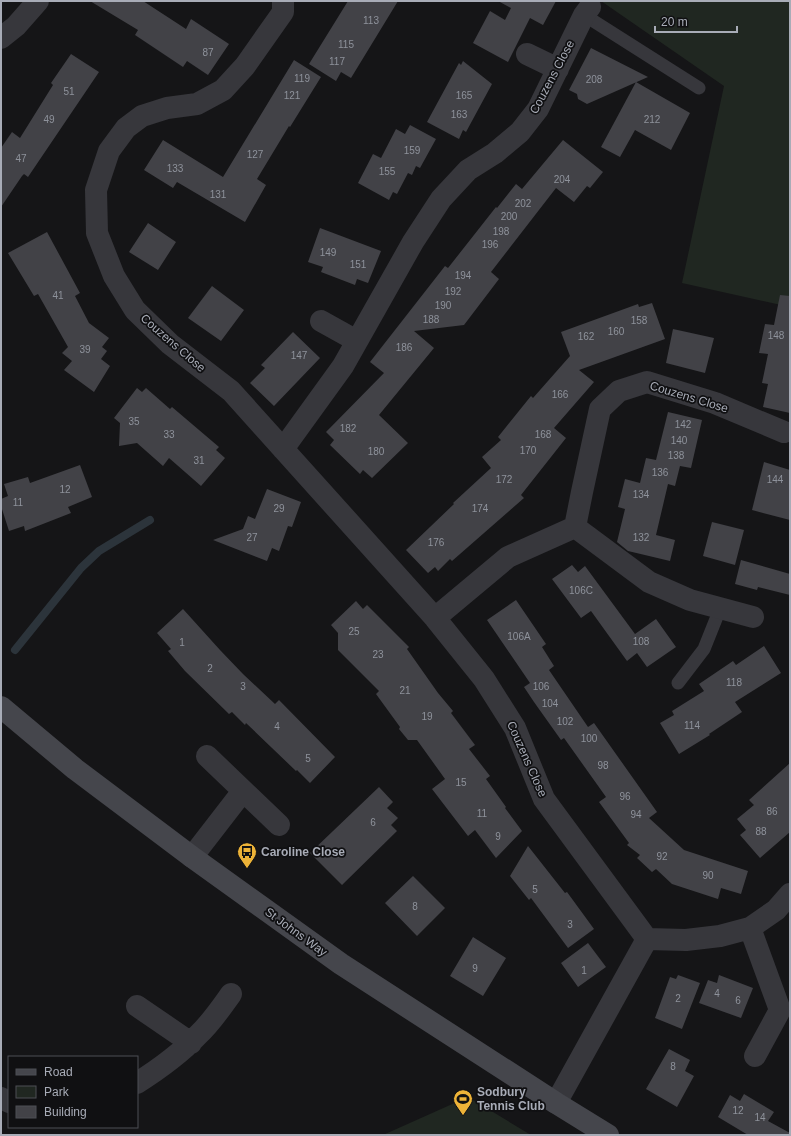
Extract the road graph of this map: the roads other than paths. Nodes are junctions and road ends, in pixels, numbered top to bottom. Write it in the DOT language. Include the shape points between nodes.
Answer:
graph roads {
  1 [pos="38,1"];
  2 [pos="283,1"];
  3 [pos="587,11"];
  4 [pos="1,38"];
  5 [pos="527,54"];
  6 [pos="558,69"];
  7 [pos="699,88"];
  8 [pos="321,321"];
  9 [pos="357,340"];
  10 [pos="787,432"];
  11 [pos="283,449"];
  12 [pos="576,527"];
  13 [pos="720,609"];
  14 [pos="435,618"];
  15 [pos="753,618"];
  16 [pos="678,683"];
  17 [pos="1,707"];
  18 [pos="207,756"];
  19 [pos="243,791"];
  20 [pos="279,825"];
  21 [pos="192,857"];
  22 [pos="790,894"];
  23 [pos="750,928"];
  24 [pos="646,939"];
  25 [pos="231,994"];
  26 [pos="137,1006"];
  27 [pos="191,1043"];
  28 [pos="755,1056"];
  29 [pos="138,1082"];
  30 [pos="556,1103"];
  31 [pos="608,1135"];
  1 -- 4 [label="street" via="16,26"];
  2 -- 11 [label="street, Couzens Close" via="283,12 245,66 223,90 197,104 168,108 142,116 126,128 109,151 96,190 97,233 114,276 135,310 170,344 231,391"];
  3 -- 6 [label="street, Couzens Close"];
  3 -- 7 [label="lane"];
  5 -- 6 [label="street"];
  6 -- 9 [label="street, Couzens Close" via="538,108 520,132 468,170 441,199 413,242"];
  8 -- 9 [label="street"];
  9 -- 11 [label="street, Couzens Close" via="343,366"];
  10 -- 12 [label="street, Couzens Close" via="715,403 647,382 619,391 600,409"];
  11 -- 14 [label="street, Couzens Close"];
  12 -- 13 [label="street" via="649,582 690,600"];
  12 -- 14 [label="street" via="508,557"];
  13 -- 15 [label="street"];
  13 -- 16 [label="lane" via="704,649"];
  14 -- 24 [label="street, Couzens Close" via="484,679 515,728 544,800"];
  17 -- 21 [label="street, St Johns Way" via="75,769"];
  18 -- 19 [label="street"];
  19 -- 20 [label="street"];
  19 -- 21 [label="street"];
  21 -- 30 [label="street, St Johns Way" via="341,964"];
  22 -- 23 [label="street" via="776,910"];
  23 -- 24 [label="street" via="720,936 686,940"];
  23 -- 28 [label="street" via="780,1010"];
  24 -- 30 [label="street"];
  25 -- 27 [label="street" via="215,1017"];
  26 -- 27 [label="street"];
  27 -- 29 [label="street"];
  30 -- 31 [label="street, St Johns Way"];
}
